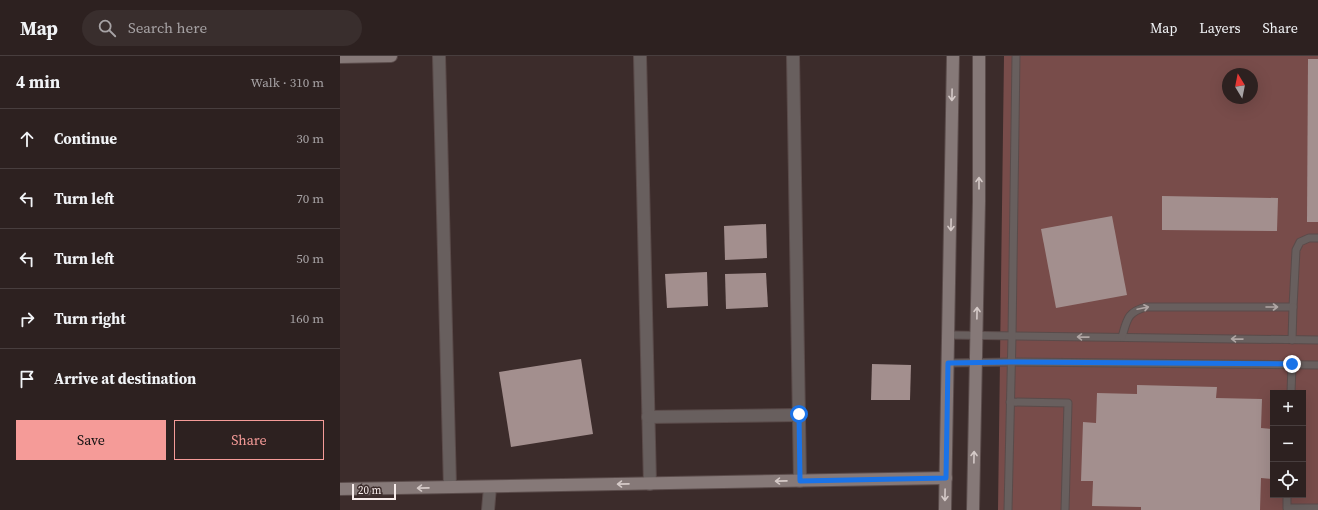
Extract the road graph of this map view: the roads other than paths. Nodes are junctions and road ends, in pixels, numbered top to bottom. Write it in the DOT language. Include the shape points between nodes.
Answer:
graph roads {
  1 [pos="391,56"];
  2 [pos="440,56"];
  3 [pos="640,56"];
  4 [pos="793,56"];
  5 [pos="953,56"];
  6 [pos="980,56"];
  7 [pos="1016,56"];
  8 [pos="340,57"];
  9 [pos="1318,238"];
  10 [pos="1293,307"];
  11 [pos="949,335"];
  12 [pos="977,335"];
  13 [pos="1012,336"];
  14 [pos="1122,337"];
  15 [pos="1292,340"];
  16 [pos="1318,340"];
  17 [pos="976,362"];
  18 [pos="1011,362"];
  19 [pos="948,363"];
  20 [pos="1292,364"];
  21 [pos="1318,365"];
  22 [pos="1291,390"];
  23 [pos="1010,402"];
  24 [pos="799,414"];
  25 [pos="648,417"];
  26 [pos="946,478"];
  27 [pos="800,481"];
  28 [pos="650,484"];
  29 [pos="450,487"];
  30 [pos="490,487"];
  31 [pos="340,489"];
  32 [pos="1287,498"];
  33 [pos="1318,508"];
  34 [pos="488,510"];
  35 [pos="945,510"];
  36 [pos="974,510"];
  37 [pos="1008,510"];
  38 [pos="1065,510"];
  1 -- 8 [label="main road"];
  2 -- 29 [label="street"];
  3 -- 25 [label="street"];
  4 -- 24 [label="street"];
  5 -- 11 [label="main road, one-way"];
  12 -- 6 [label="main road, one-way"];
  7 -- 13 [label="lane"];
  9 -- 10 [label="lane" via="1300,242 1296,250"];
  14 -- 10 [label="lane, one-way" via="1128,317 1136,309 1146,307"];
  10 -- 15 [label="lane"];
  11 -- 12 [label="lane"];
  11 -- 19 [label="main road"];
  12 -- 13 [label="lane"];
  12 -- 17 [label="main road"];
  14 -- 13 [label="lane, one-way"];
  13 -- 18 [label="lane"];
  15 -- 14 [label="lane, one-way"];
  15 -- 16 [label="lane"];
  17 -- 18 [label="lane"];
  17 -- 19 [label="lane"];
  36 -- 17 [label="main road, one-way"];
  18 -- 20 [label="lane"];
  18 -- 23 [label="lane"];
  19 -- 26 [label="main road"];
  20 -- 21 [label="lane"];
  20 -- 22 [label="lane"];
  23 -- 37 [label="lane"];
  23 -- 38 [label="lane" via="1068,403"];
  24 -- 25 [label="street"];
  24 -- 27 [label="street"];
  25 -- 28 [label="street"];
  26 -- 27 [label="main road"];
  26 -- 35 [label="main road, one-way"];
  27 -- 28 [label="main road, one-way"];
  28 -- 30 [label="main road, one-way"];
  29 -- 30 [label="main road"];
  29 -- 31 [label="main road, one-way"];
  30 -- 34 [label="street"];
  32 -- 33 [label="lane" via="1287,508"];
}
